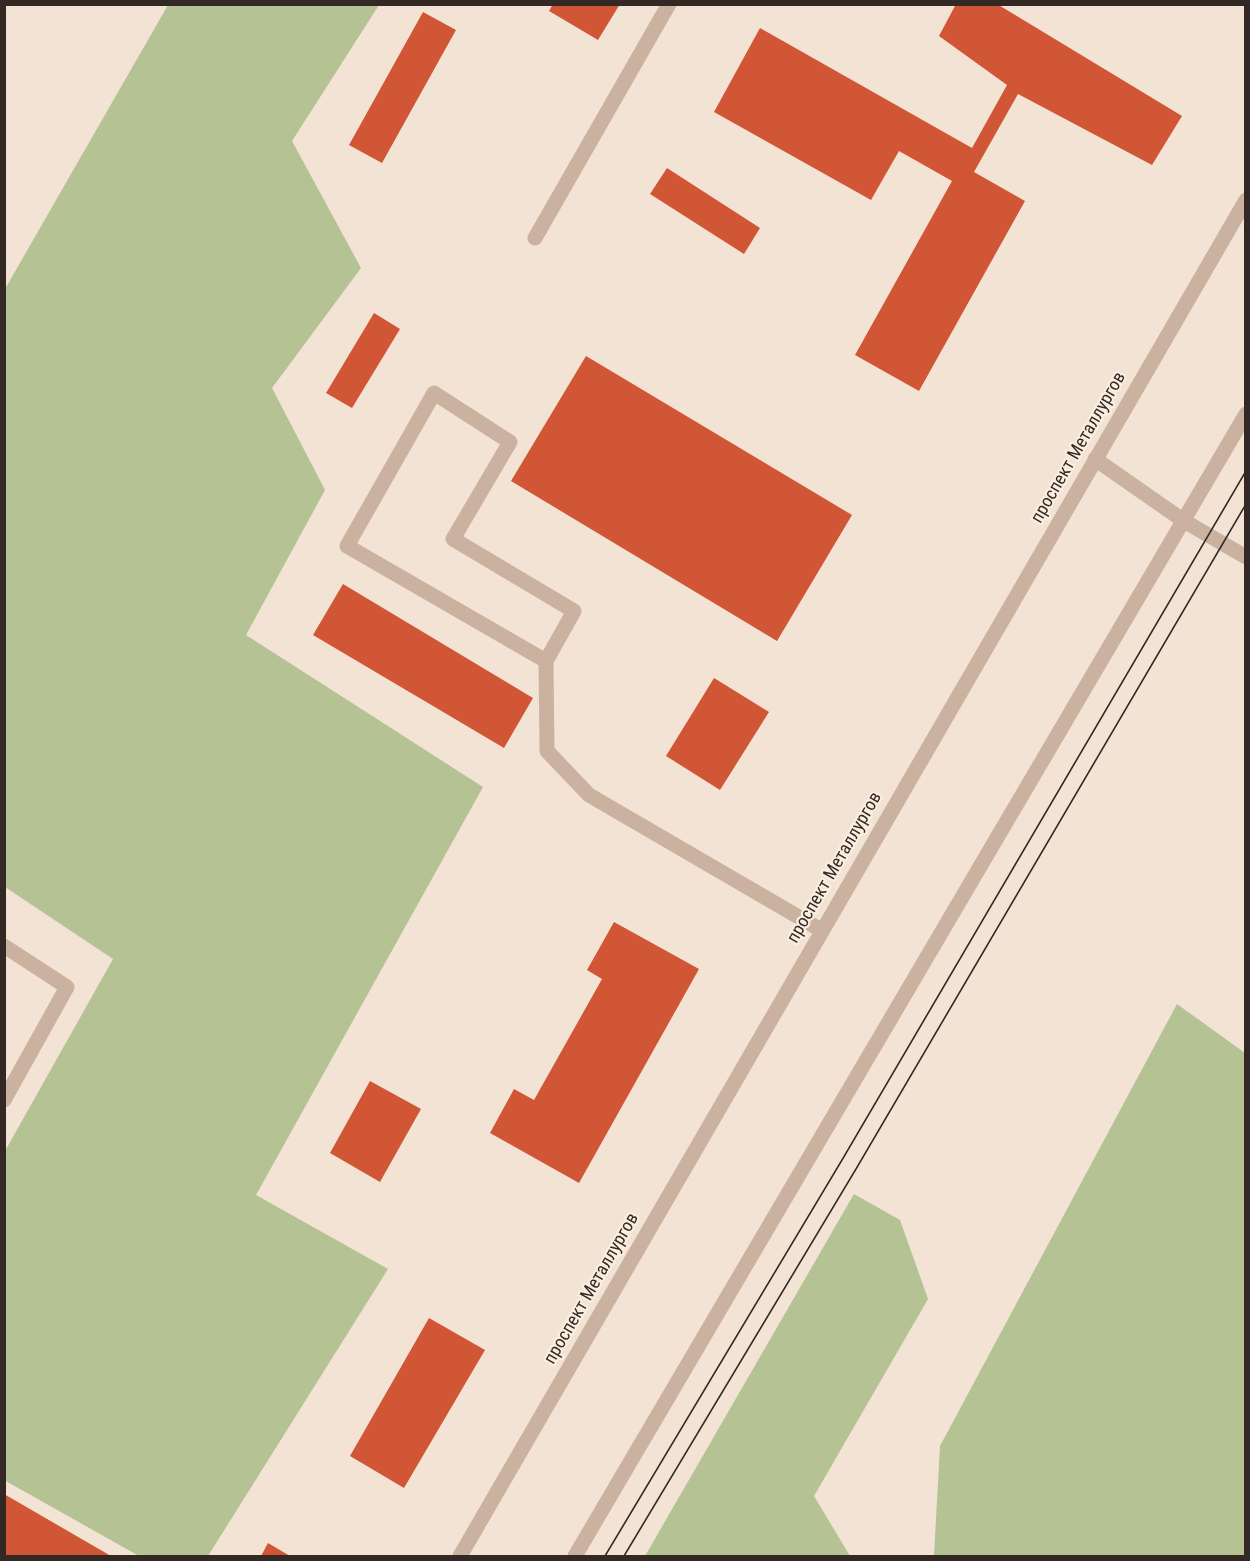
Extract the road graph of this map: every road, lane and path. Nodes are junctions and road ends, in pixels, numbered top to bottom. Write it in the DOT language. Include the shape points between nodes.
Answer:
graph roads {
  1 [pos="669,4"];
  2 [pos="1245,200"];
  3 [pos="535,238"];
  4 [pos="1245,414"];
  5 [pos="1095,459"];
  6 [pos="1184,521"];
  7 [pos="1245,556"];
  8 [pos="546,661"];
  9 [pos="821,930"];
  10 [pos="4,946"];
  11 [pos="4,1100"];
  12 [pos="460,1557"];
  13 [pos="575,1557"];
  1 -- 3 [label="street"];
  2 -- 5 [label="street, проспект Металлургов"];
  4 -- 6 [label="street"];
  5 -- 6 [label="street"];
  5 -- 9 [label="street, проспект Металлургов"];
  6 -- 7 [label="street"];
  6 -- 13 [label="street"];
  8 -- 8 [label="street" via="574,611 453,539 510,442 434,393 347,546"];
  8 -- 9 [label="street" via="547,751 589,795"];
  9 -- 12 [label="street, проспект Металлургов"];
  10 -- 11 [label="street" via="67,987"];
}
